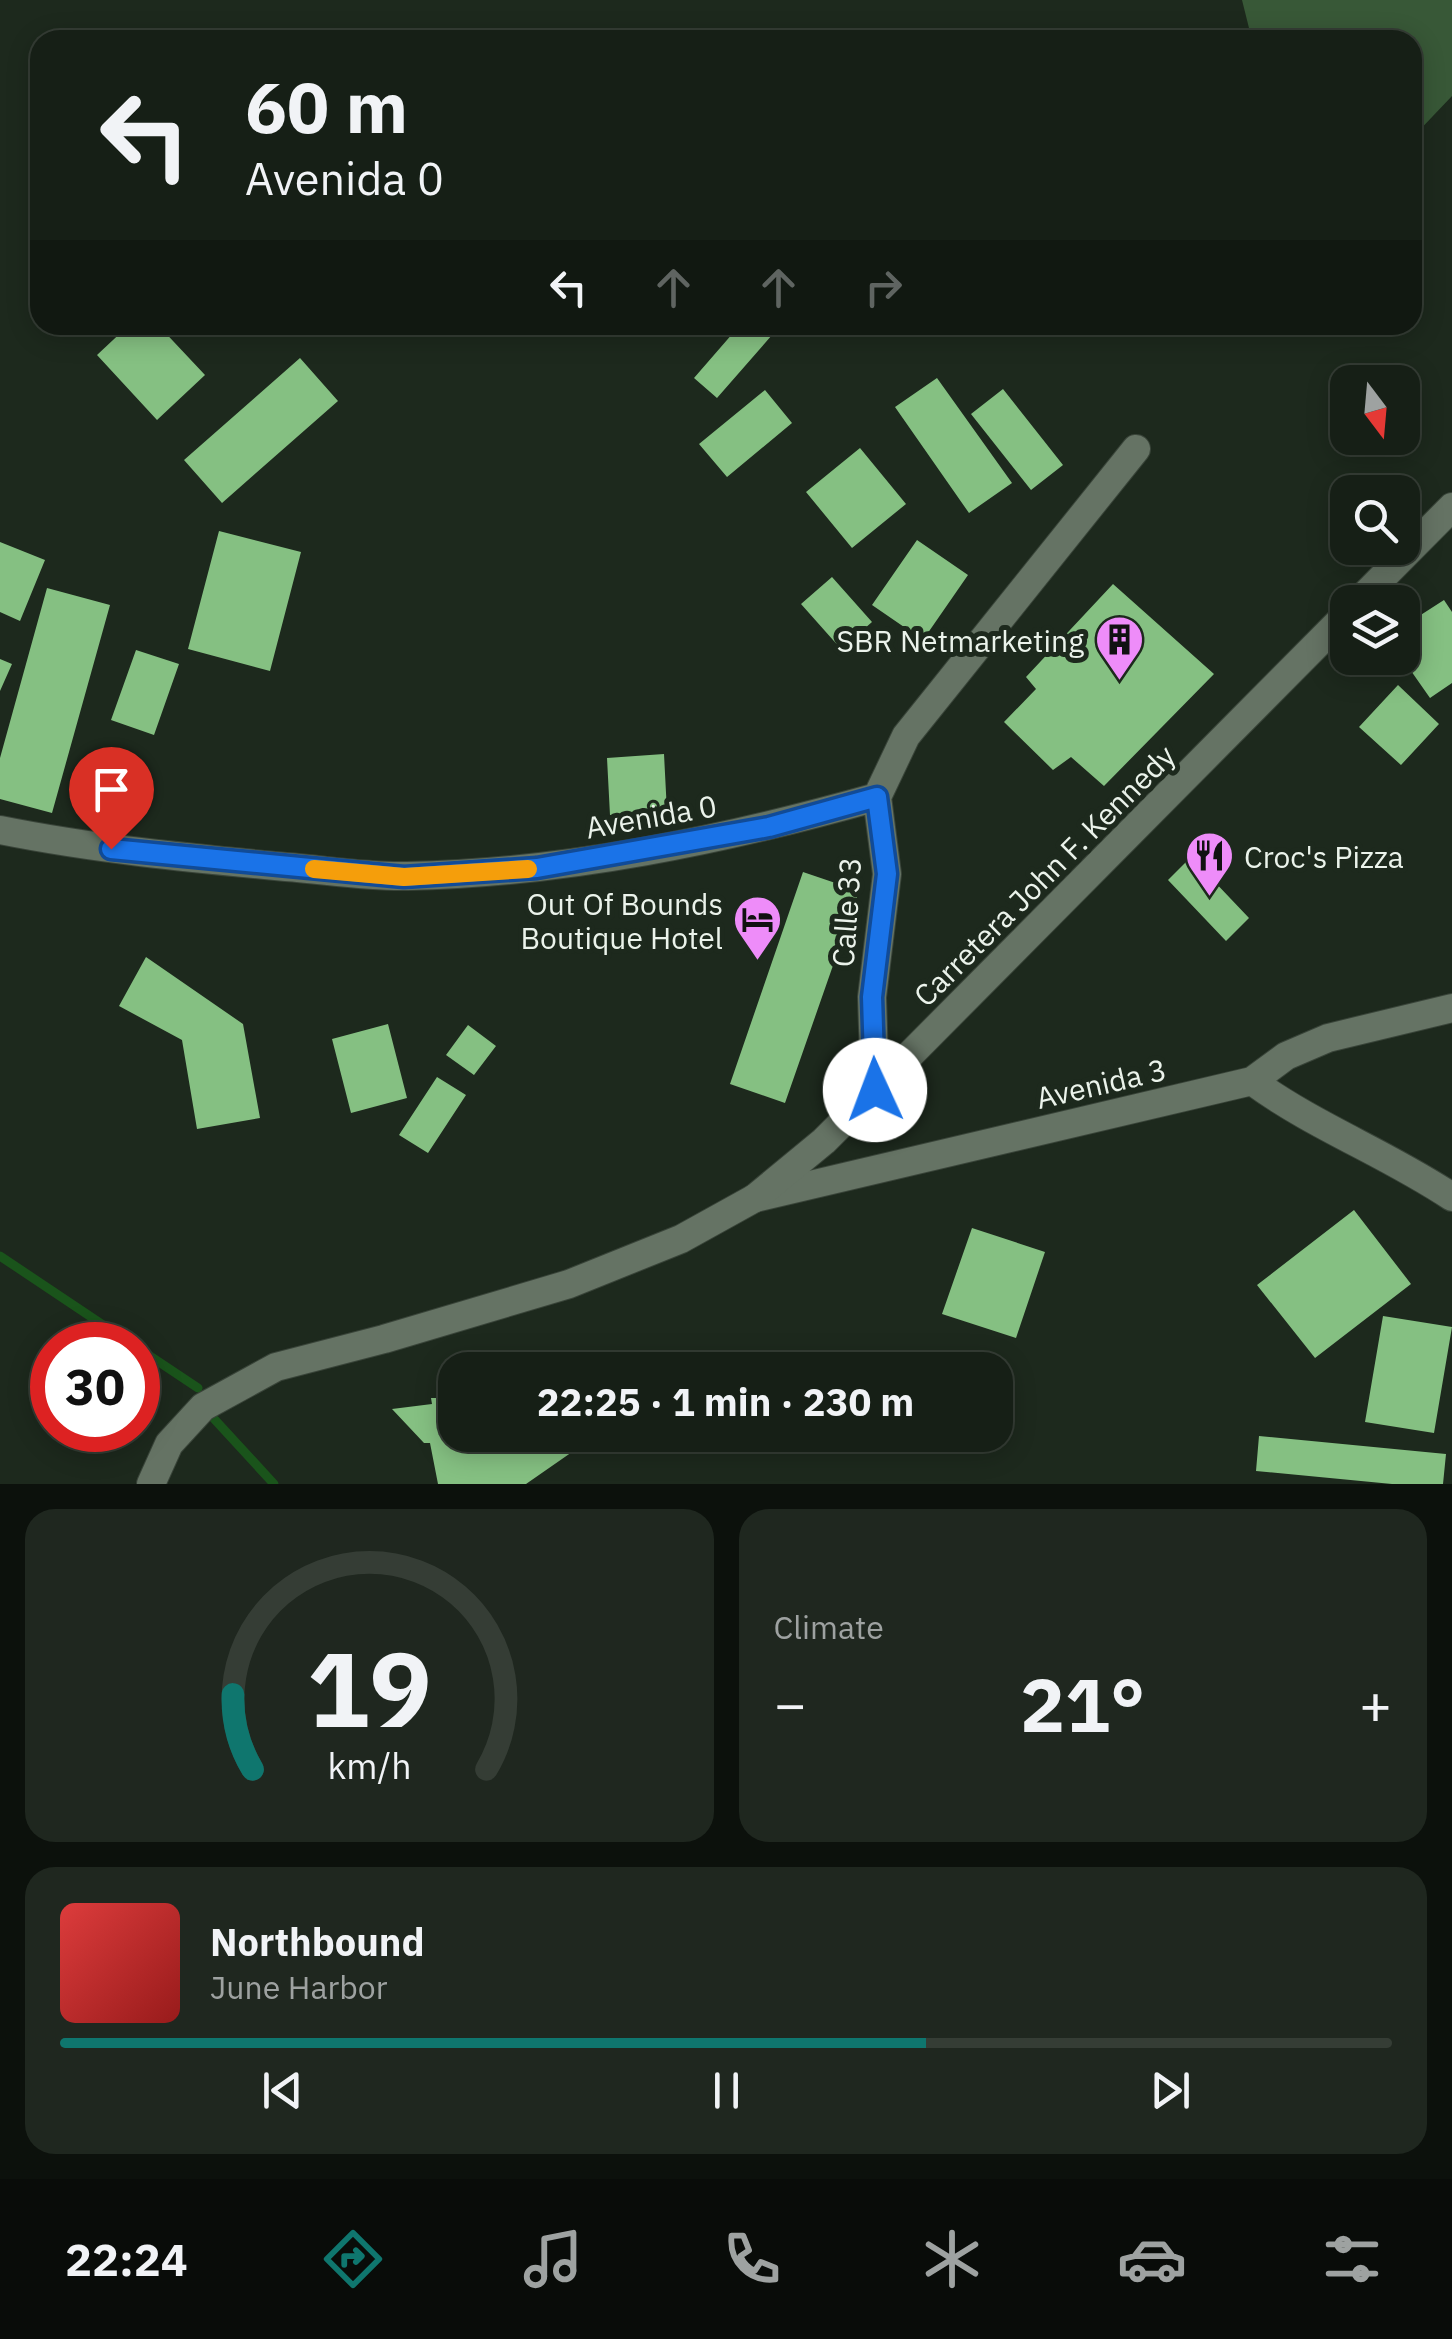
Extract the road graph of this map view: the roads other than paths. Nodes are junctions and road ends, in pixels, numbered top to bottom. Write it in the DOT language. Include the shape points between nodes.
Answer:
graph roads {
  1 [pos="1136,449"];
  2 [pos="1452,506"];
  3 [pos="1375,585"];
  4 [pos="1330,631"];
  5 [pos="877,797"];
  6 [pos="0,830"];
  7 [pos="1452,1008"];
  8 [pos="1252,1081"];
  9 [pos="875,1090"];
  10 [pos="1452,1197"];
  11 [pos="754,1198"];
  12 [pos="152,1484"];
  1 -- 5 [label="street" via="906,736"];
  2 -- 3 [label="street"];
  4 -- 9 [label="street, Carretera John F. Kennedy"];
  5 -- 6 [label="street, Avenida 0" via="769,827 556,866 404,877 72,845"];
  5 -- 9 [label="street, Calle 33" via="887,874 872,997"];
  7 -- 8 [label="street, Avenida 3" via="1328,1038 1286,1056"];
  8 -- 10 [label="street"];
  8 -- 11 [label="street, Avenida 3"];
  9 -- 11 [label="street, Carretera John F. Kennedy"];
  11 -- 12 [label="street, Carretera John F. Kennedy" via="681,1238 570,1284 276,1367 203,1407 169,1444"];
}
